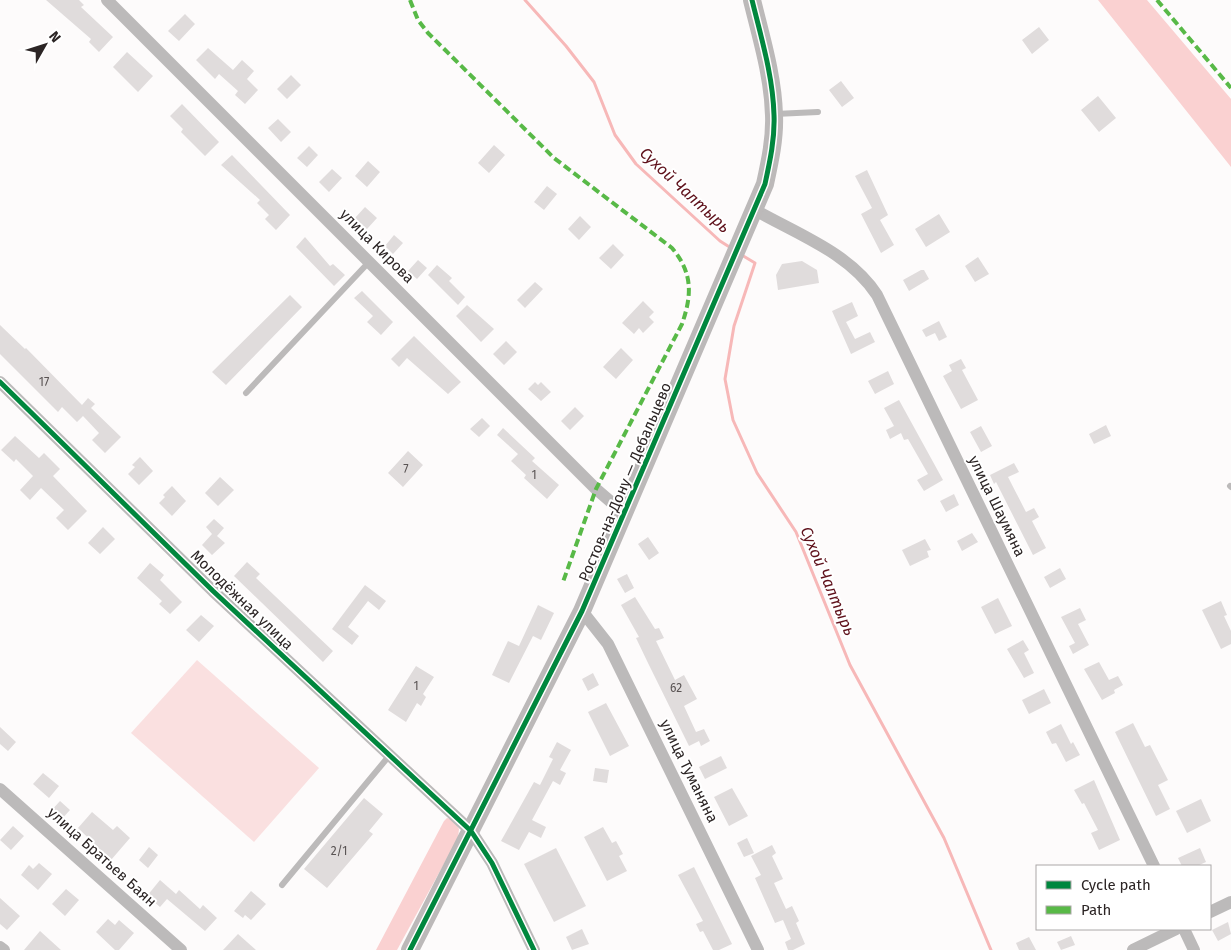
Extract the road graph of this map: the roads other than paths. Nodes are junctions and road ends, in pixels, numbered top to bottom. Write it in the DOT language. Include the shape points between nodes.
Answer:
graph roads {
  1 [pos="107,0"];
  2 [pos="752,0"];
  3 [pos="818,112"];
  4 [pos="774,114"];
  5 [pos="754,210"];
  6 [pos="369,262"];
  7 [pos="0,382"];
  8 [pos="246,393"];
  9 [pos="625,514"];
  10 [pos="582,612"];
  11 [pos="388,756"];
  12 [pos="0,789"];
  13 [pos="471,831"];
  14 [pos="1154,865"];
  15 [pos="282,886"];
  16 [pos="1231,902"];
  17 [pos="1211,912"];
  18 [pos="1174,930"];
  19 [pos="1184,930"];
  20 [pos="0,947"];
  21 [pos="4,950"];
  22 [pos="182,950"];
  23 [pos="410,950"];
  24 [pos="534,950"];
  25 [pos="758,950"];
  26 [pos="1133,950"];
  27 [pos="1194,950"];
  1 -- 6 [label="street, улица Кирова"];
  2 -- 4 [label="street, Ростов-на-Дону — Дебальцево" via="766,58"];
  3 -- 4 [label="lane"];
  4 -- 5 [label="street, Ростов-на-Дону — Дебальцево" via="765,184"];
  5 -- 9 [label="street, Ростов-на-Дону — Дебальцево"];
  5 -- 14 [label="street, улица Шаумяна" via="840,258 862,275 878,295"];
  6 -- 8 [label="lane"];
  6 -- 9 [label="street, улица Кирова" via="596,489"];
  7 -- 11 [label="street, Молодёжная улица" via="213,591"];
  9 -- 10 [label="street, Ростов-на-Дону — Дебальцево"];
  10 -- 13 [label="street, Ростов-на-Дону — Дебальцево"];
  10 -- 25 [label="street, улица Туманяна" via="608,644"];
  11 -- 13 [label="street, Молодёжная улица"];
  11 -- 15 [label="lane"];
  12 -- 22 [label="street, улица Братьев Баян"];
  13 -- 23 [label="street, Ростов-на-Дону — Дебальцево"];
  13 -- 24 [label="street, Молодёжная улица" via="492,863"];
  16 -- 17 [label="street"];
  18 -- 26 [label="street"];
  19 -- 27 [label="street"];
  20 -- 21 [label="street"];
}
